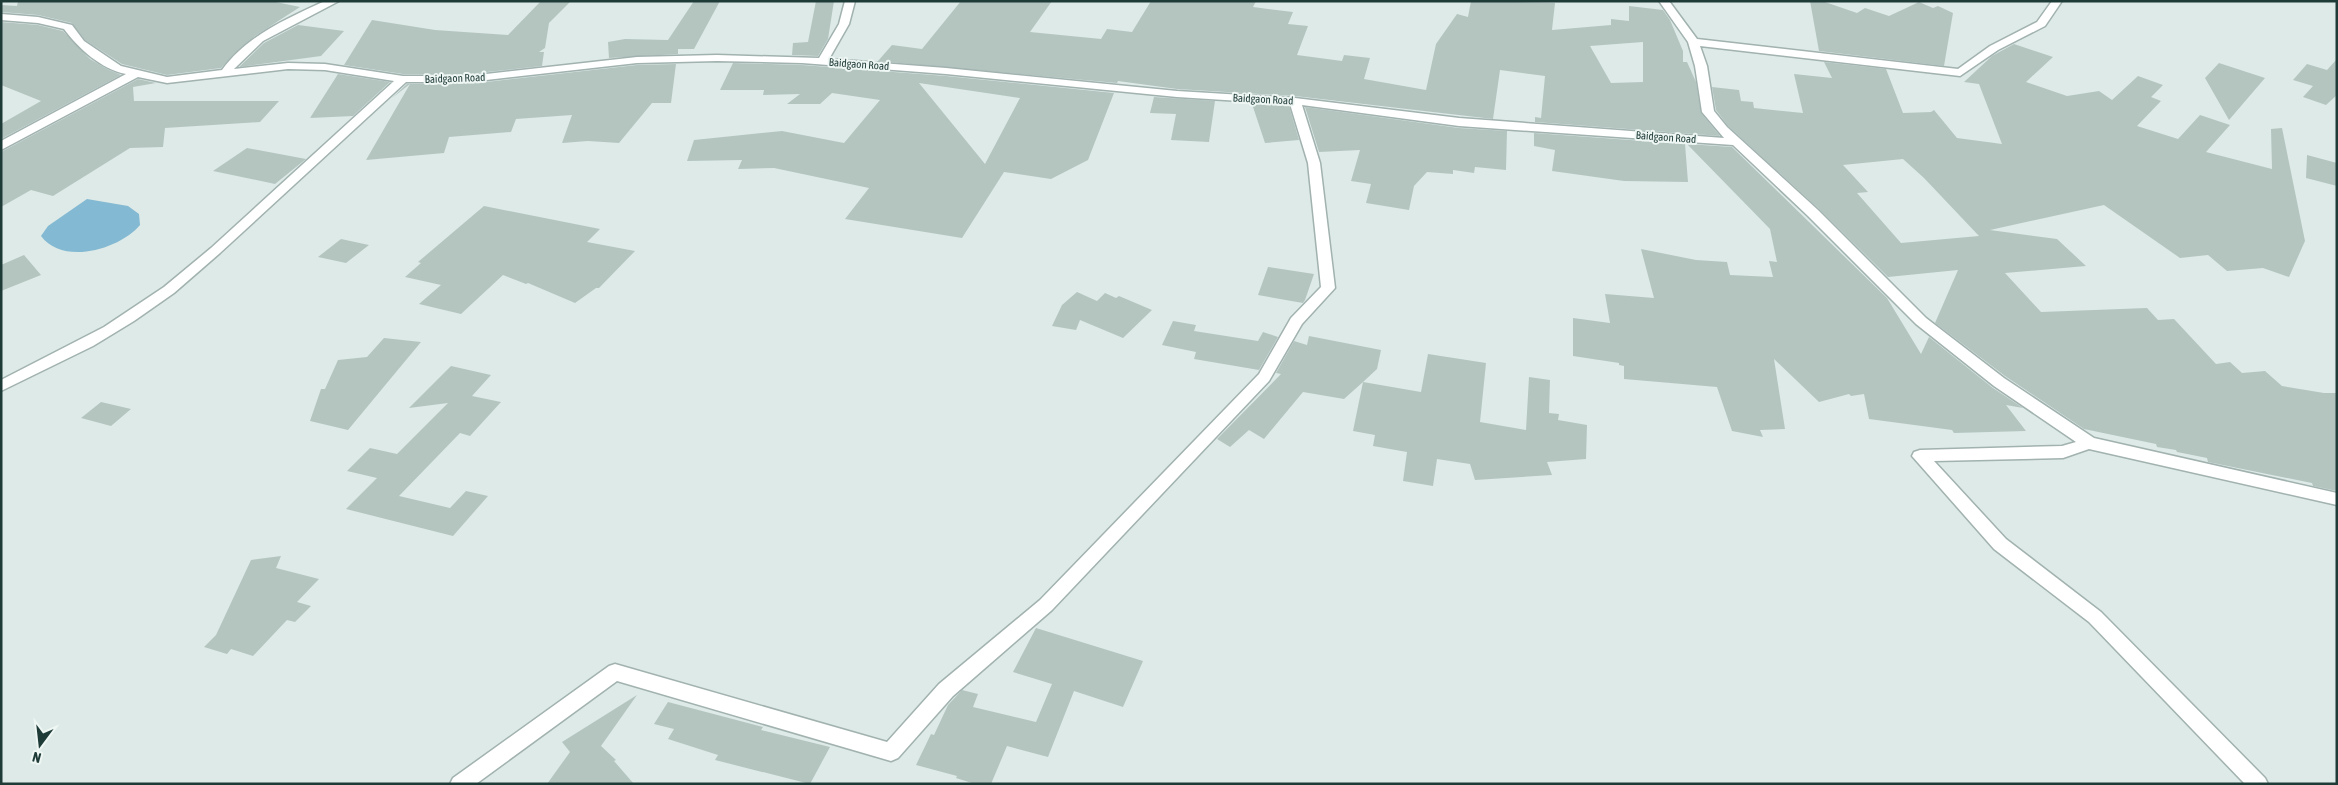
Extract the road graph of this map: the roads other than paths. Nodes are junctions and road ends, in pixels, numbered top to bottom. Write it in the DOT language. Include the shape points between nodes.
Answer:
graph roads {
  1 [pos="334,1"];
  2 [pos="850,1"];
  3 [pos="1664,1"];
  4 [pos="2057,1"];
  5 [pos="1,17"];
  6 [pos="1693,42"];
  7 [pos="822,62"];
  8 [pos="137,73"];
  9 [pos="224,75"];
  10 [pos="403,79"];
  11 [pos="1294,101"];
  12 [pos="1735,142"];
  13 [pos="1,146"];
  14 [pos="1,386"];
  15 [pos="2089,443"];
  16 [pos="2337,500"];
  17 [pos="460,784"];
  18 [pos="2258,784"];
  1 -- 9 [label="street" via="259,37 230,64"];
  2 -- 7 [label="street" via="844,24"];
  3 -- 6 [label="street"];
  4 -- 6 [label="street" via="2041,24 1994,48 1960,73"];
  5 -- 8 [label="street, Baidgaon Road" via="68,27 80,43 117,69"];
  6 -- 12 [label="street" via="1708,112"];
  7 -- 10 [label="street, Baidgaon Road" via="717,58 637,60 469,79"];
  7 -- 11 [label="street, Baidgaon Road" via="1177,94"];
  8 -- 9 [label="street, Baidgaon Road" via="167,80"];
  8 -- 13 [label="street"];
  9 -- 10 [label="street, Baidgaon Road" via="288,66 325,67"];
  10 -- 14 [label="street" via="235,235 168,291 89,343"];
  11 -- 12 [label="street, Baidgaon Road" via="1460,122"];
  11 -- 17 [label="street" via="1314,163 1328,288 1296,321 1264,377 1046,605 946,690 891,752 616,672"];
  12 -- 15 [label="street" via="1813,213 1921,321 1999,382"];
  15 -- 16 [label="street"];
  15 -- 18 [label="street" via="2063,452 1920,456 2000,544 2095,617"];
}
